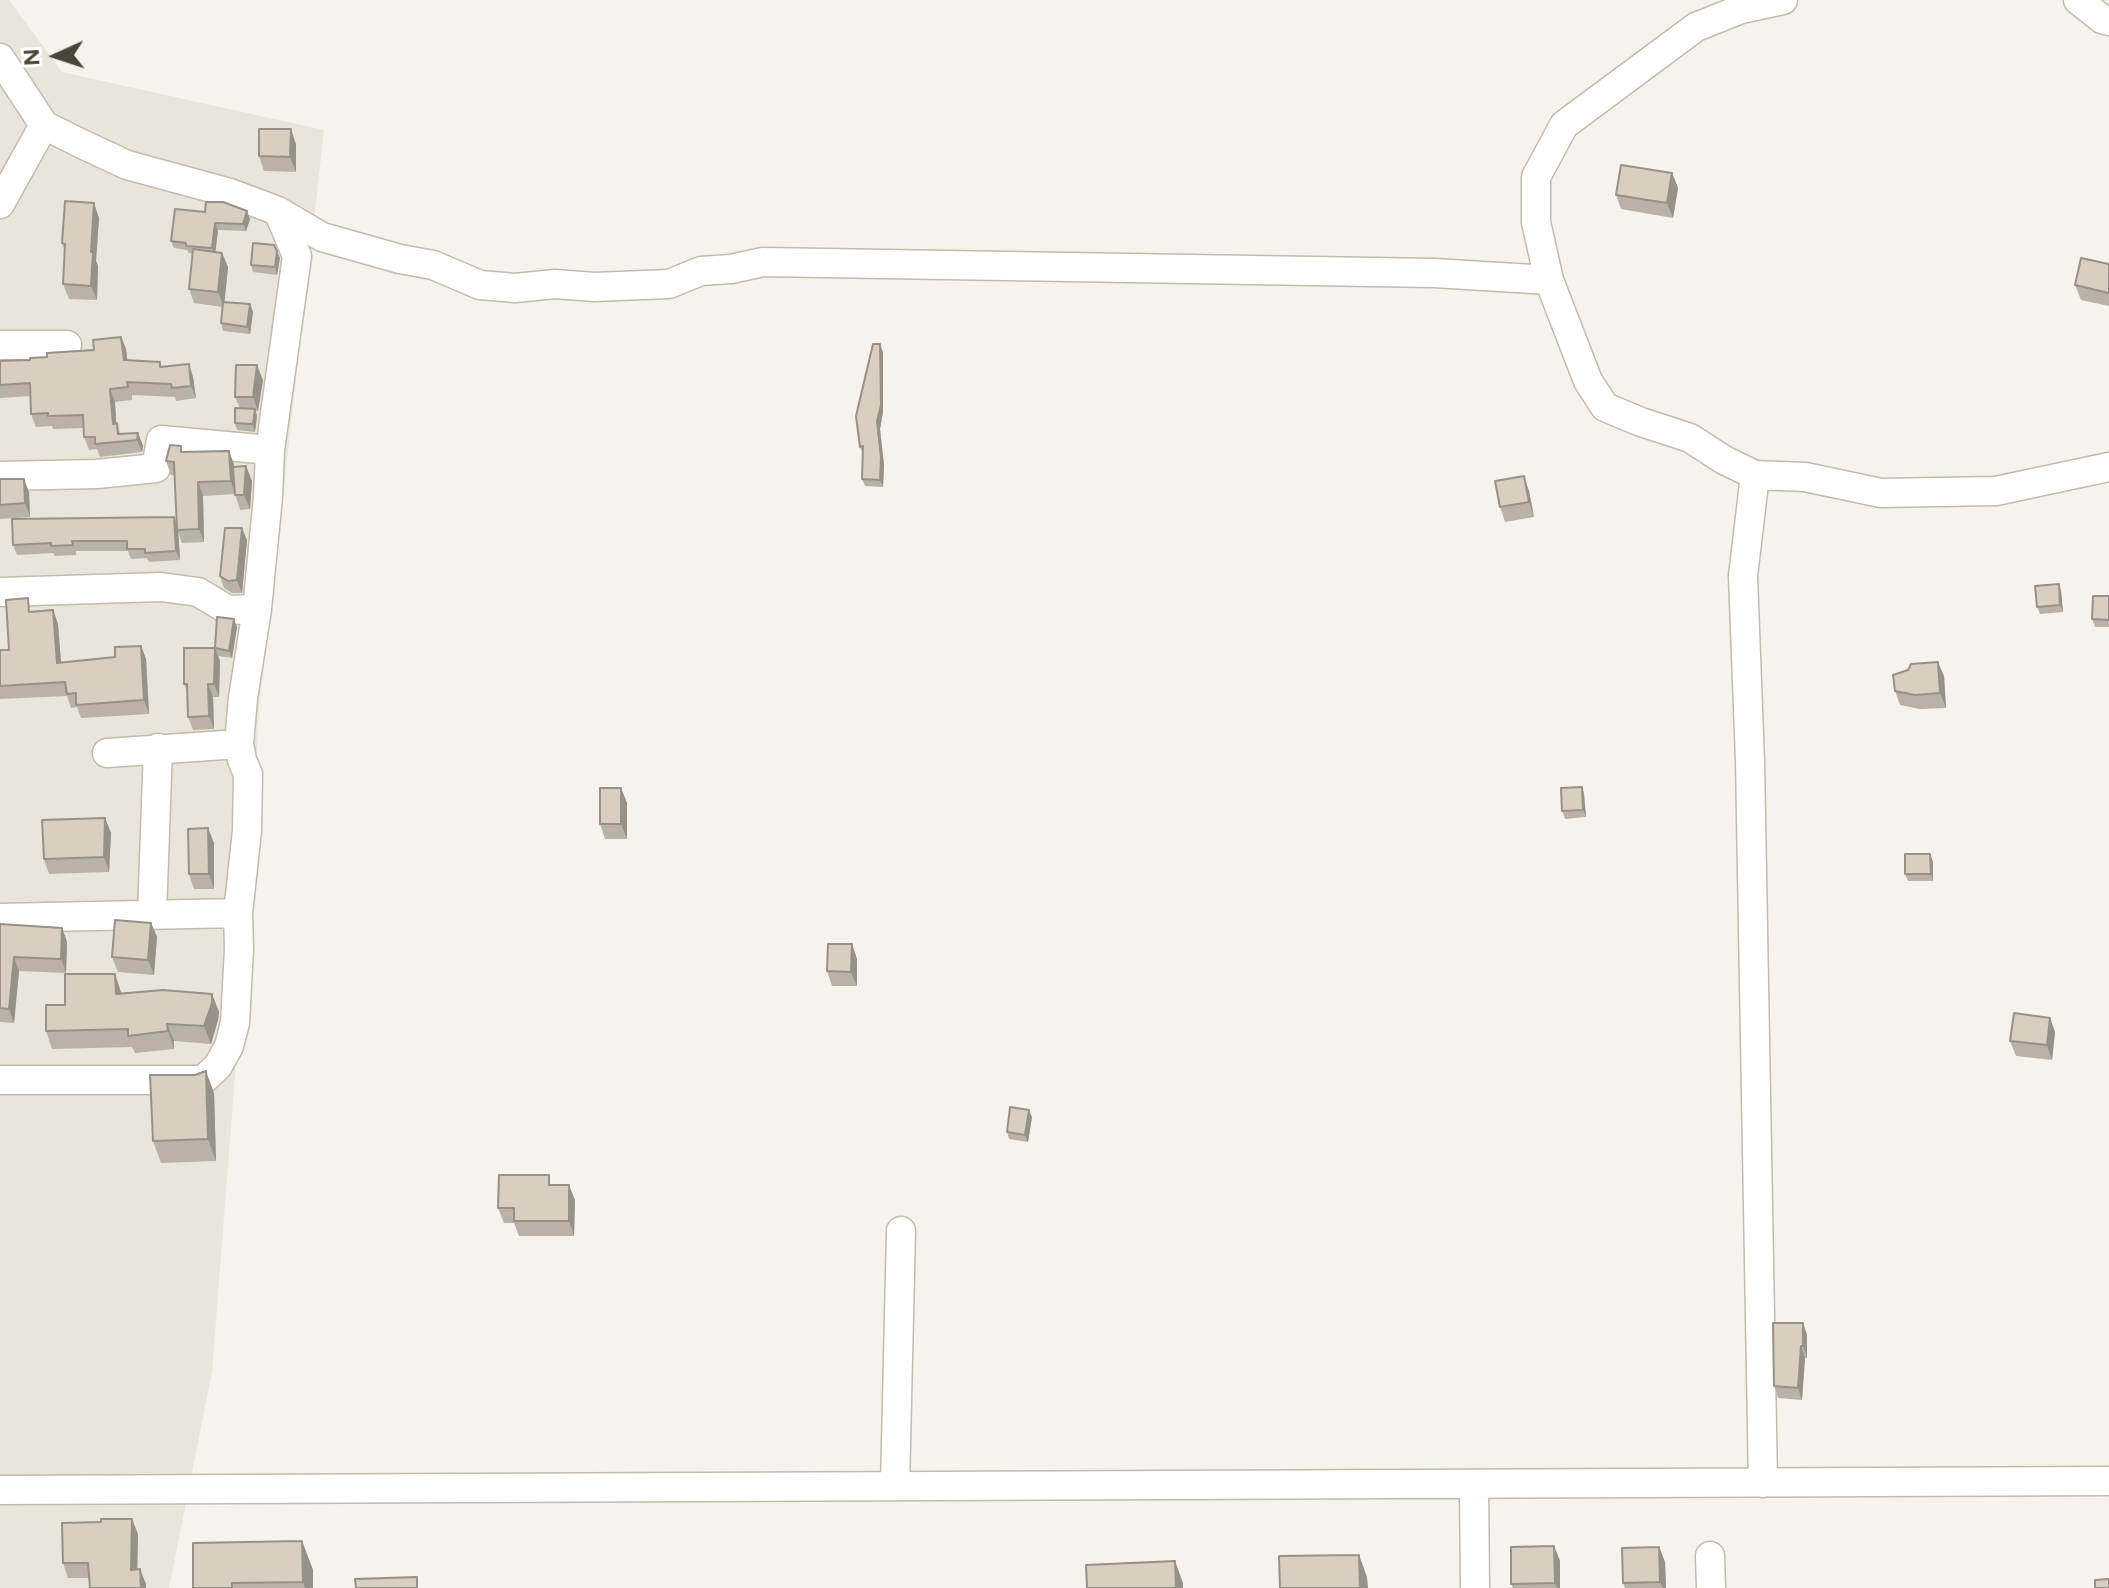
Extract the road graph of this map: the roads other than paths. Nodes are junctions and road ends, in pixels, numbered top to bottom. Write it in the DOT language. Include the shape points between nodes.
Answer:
graph roads {
  1 [pos="1783,0"];
  2 [pos="2078,0"];
  3 [pos="2109,21"];
  4 [pos="0,58"];
  5 [pos="44,125"];
  6 [pos="0,204"];
  7 [pos="278,211"];
  8 [pos="322,237"];
  9 [pos="297,256"];
  10 [pos="1549,280"];
  11 [pos="0,345"];
  12 [pos="67,345"];
  13 [pos="270,450"];
  14 [pos="2109,467"];
  15 [pos="1755,475"];
  16 [pos="0,476"];
  17 [pos="0,592"];
  18 [pos="257,609"];
  19 [pos="239,744"];
  20 [pos="158,748"];
  21 [pos="107,753"];
  22 [pos="238,913"];
  23 [pos="152,915"];
  24 [pos="0,918"];
  25 [pos="0,1080"];
  26 [pos="901,1231"];
  27 [pos="2109,1481"];
  28 [pos="1763,1483"];
  29 [pos="1474,1484"];
  30 [pos="895,1486"];
  31 [pos="0,1490"];
  32 [pos="1710,1556"];
  33 [pos="1475,1588"];
  34 [pos="1711,1588"];
  1 -- 10 [label="street" via="1696,27 1564,125 1536,177 1536,222"];
  2 -- 3 [label="street"];
  4 -- 5 [label="street"];
  5 -- 6 [label="street"];
  5 -- 7 [label="street" via="127,165"];
  7 -- 8 [label="street"];
  7 -- 9 [label="street"];
  8 -- 9 [label="street"];
  8 -- 10 [label="street" via="433,265 480,285 515,288 669,284 701,271 763,262 1419,273"];
  9 -- 13 [label="street"];
  10 -- 15 [label="street" via="1588,381 1605,407 1690,438"];
  11 -- 12 [label="street"];
  13 -- 16 [label="street" via="161,440 156,468"];
  13 -- 18 [label="street"];
  14 -- 15 [label="street" via="1996,491 1881,493 1805,477"];
  15 -- 28 [label="street" via="1743,576"];
  17 -- 18 [label="street" via="161,587 198,592 228,610"];
  18 -- 19 [label="street"];
  19 -- 20 [label="street"];
  19 -- 22 [label="street" via="248,774"];
  20 -- 21 [label="street"];
  20 -- 23 [label="street"];
  22 -- 23 [label="street"];
  22 -- 25 [label="street" via="235,1023 218,1066 203,1080"];
  23 -- 24 [label="street"];
  26 -- 30 [label="street"];
  27 -- 28 [label="street"];
  28 -- 29 [label="street"];
  29 -- 30 [label="street"];
  29 -- 33 [label="street"];
  30 -- 31 [label="street"];
  32 -- 34 [label="street"];
}
